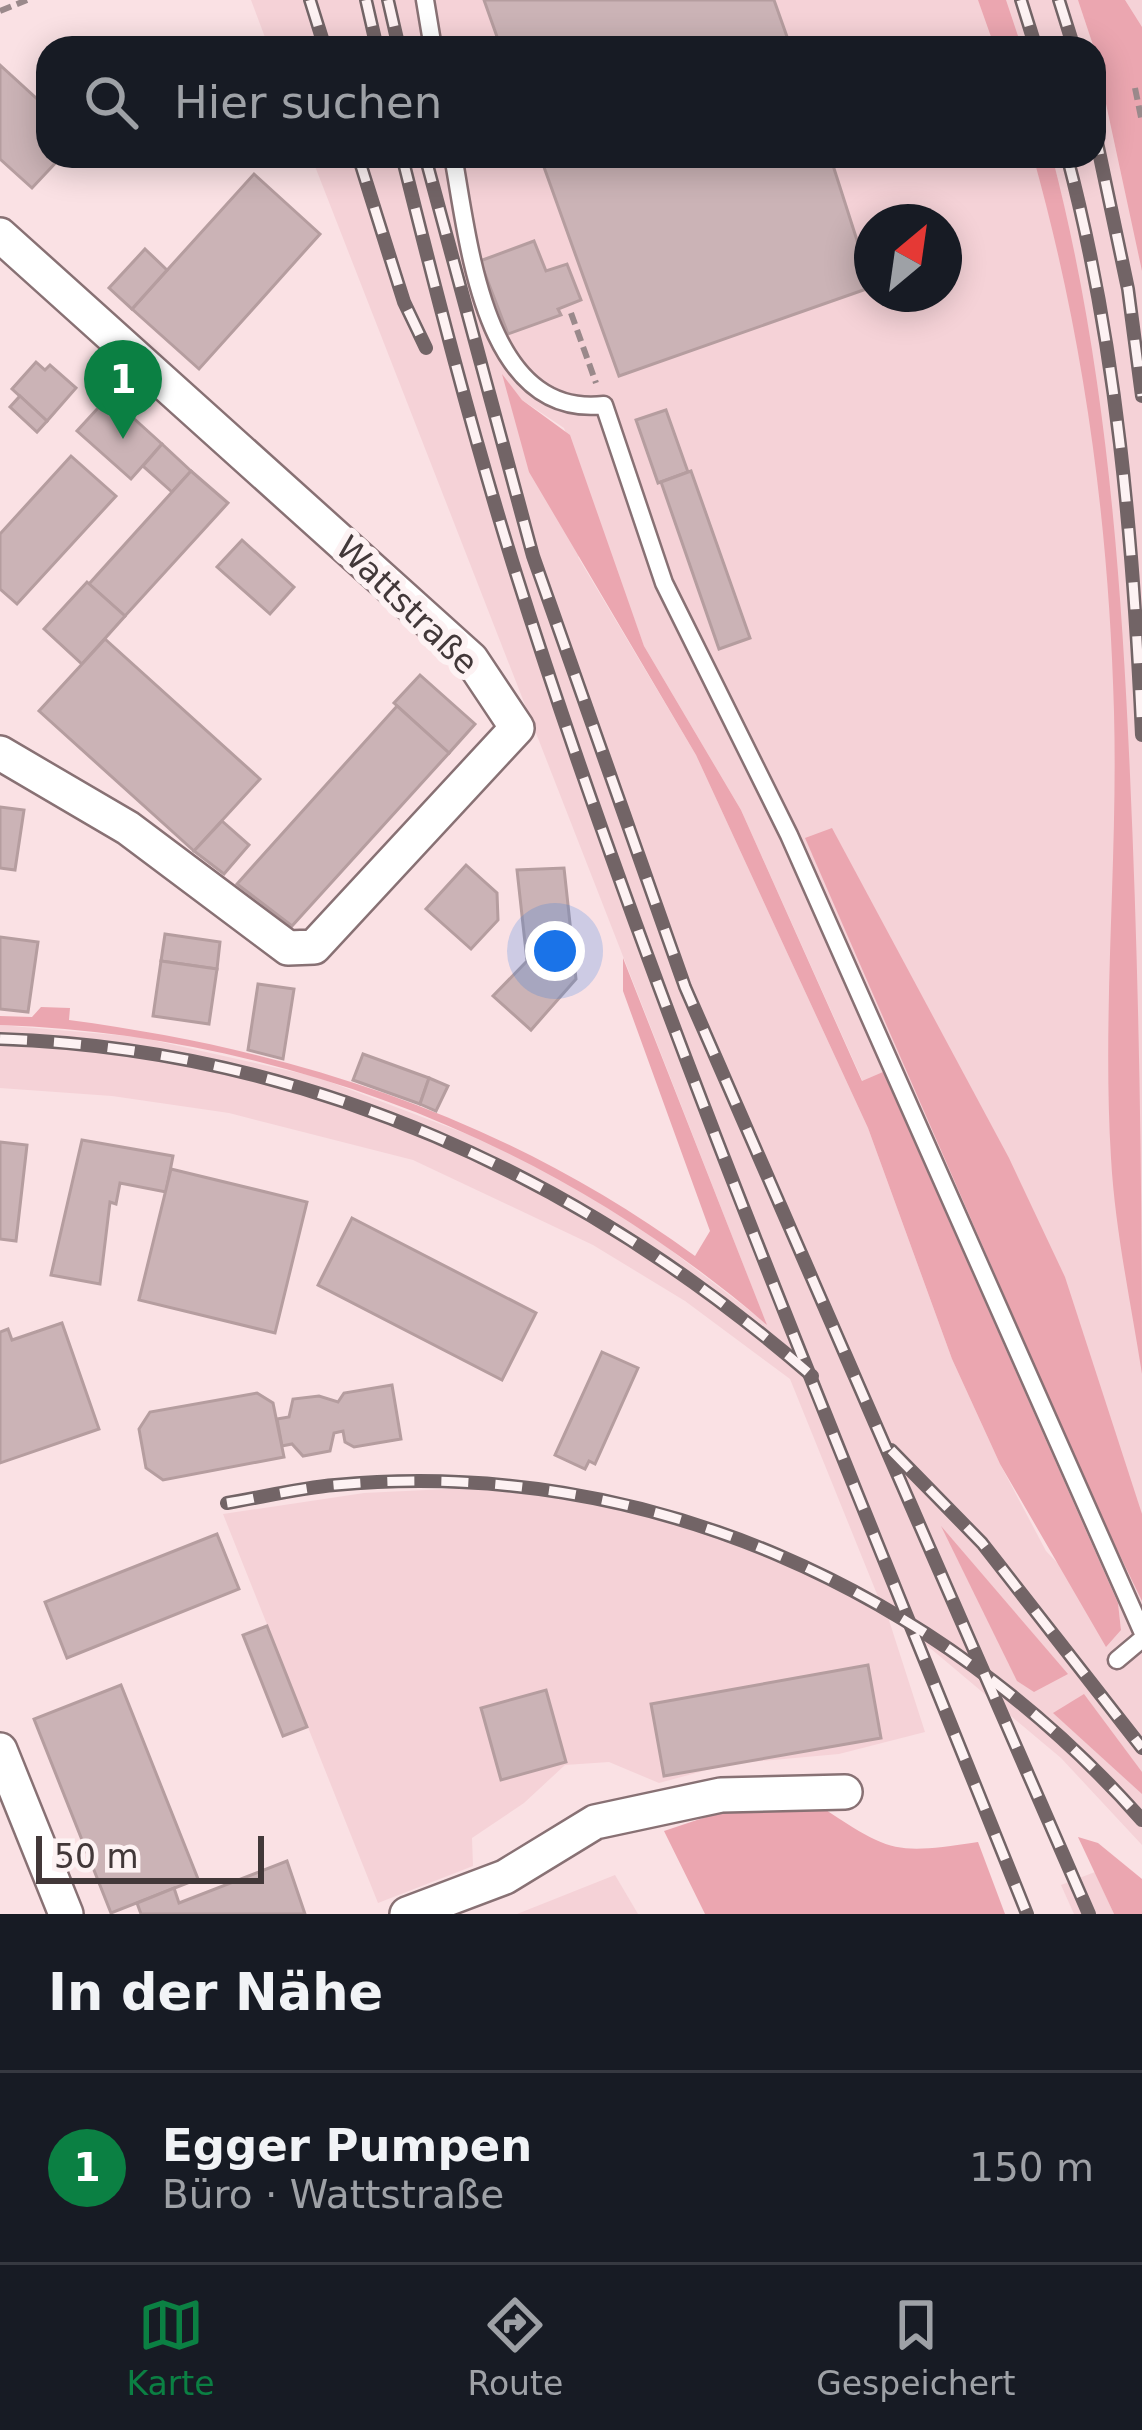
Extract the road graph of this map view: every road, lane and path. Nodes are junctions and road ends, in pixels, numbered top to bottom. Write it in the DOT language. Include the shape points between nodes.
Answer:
graph roads {
  1 [pos="27,0"];
  2 [pos="425,0"];
  3 [pos="0,11"];
  4 [pos="431,36"];
  5 [pos="1135,88"];
  6 [pos="1142,122"];
  7 [pos="456,168"];
  8 [pos="0,235"];
  9 [pos="571,313"];
  10 [pos="604,405"];
  11 [pos="0,753"];
  12 [pos="1142,1635"];
  13 [pos="1117,1660"];
  14 [pos="0,1750"];
  15 [pos="844,1792"];
  16 [pos="66,1914"];
  17 [pos="407,1914"];
  1 -- 3 [label="path"];
  2 -- 4 [label="lane"];
  5 -- 6 [label="path"];
  7 -- 10 [label="lane" via="498,346 545,394 573,409"];
  8 -- 11 [label="street, Wattstraße" via="471,658 517,728 314,947 289,948 128,828"];
  9 -- 10 [label="path"];
  10 -- 12 [label="lane" via="664,583 789,835"];
  12 -- 13 [label="lane"];
  14 -- 16 [label="street"];
  15 -- 17 [label="street" via="721,1796 595,1822 505,1877"];
}
